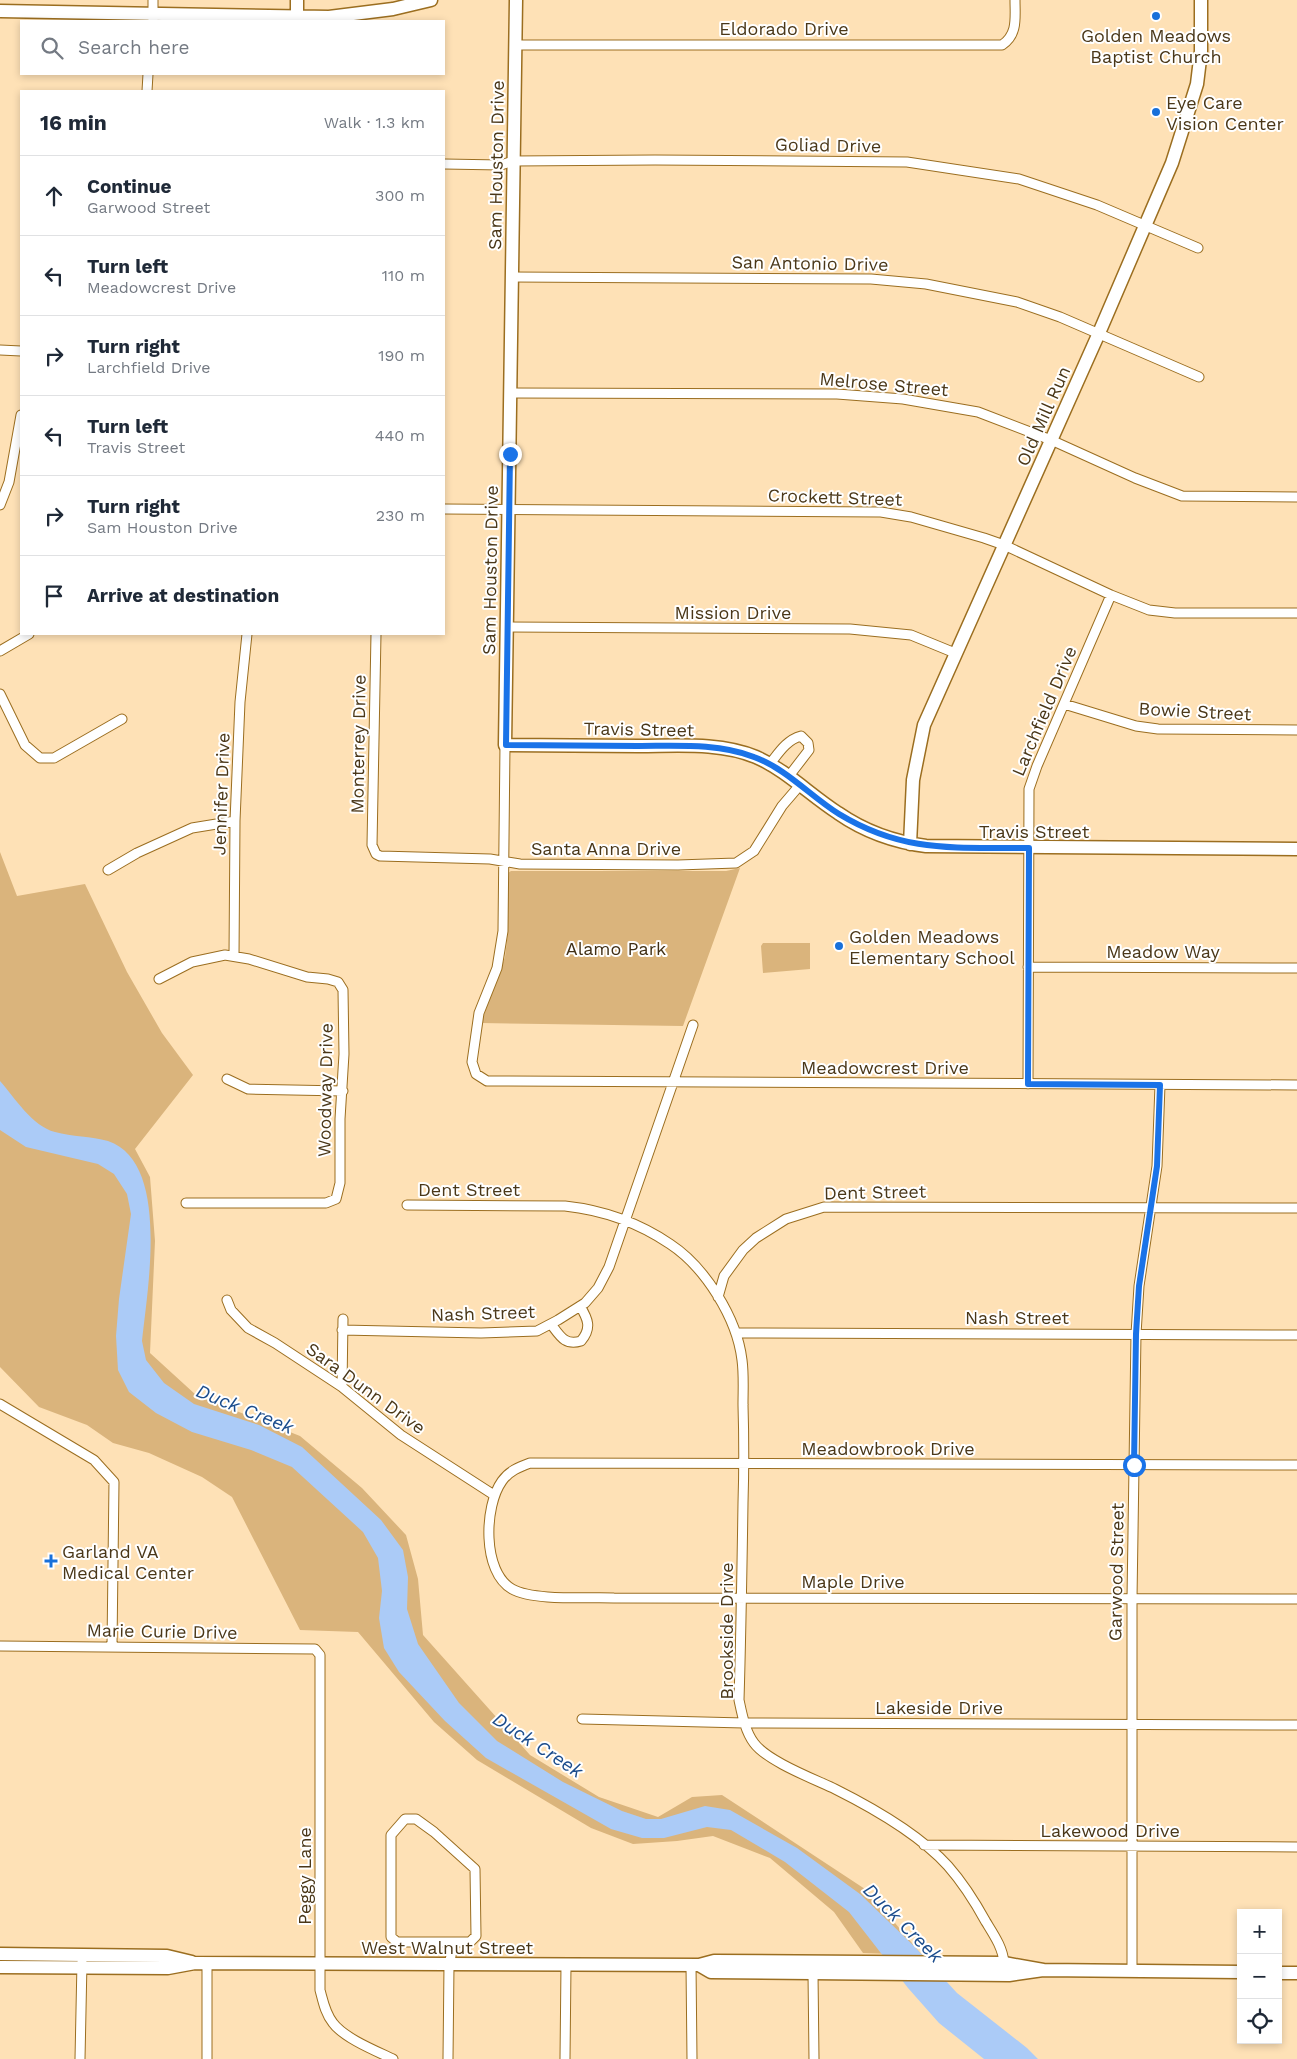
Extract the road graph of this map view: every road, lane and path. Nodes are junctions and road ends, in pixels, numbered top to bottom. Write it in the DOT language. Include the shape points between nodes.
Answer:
graph roads {
  1 [pos="153,0"];
  2 [pos="297,0"];
  3 [pos="431,0"];
  4 [pos="516,0"];
  5 [pos="1015,0"];
  6 [pos="1201,0"];
  7 [pos="406,3"];
  8 [pos="0,11"];
  9 [pos="297,16"];
  10 [pos="153,18"];
  11 [pos="515,45"];
  12 [pos="148,75"];
  13 [pos="147,90"];
  14 [pos="513,161"];
  15 [pos="445,164"];
  16 [pos="1146,226"];
  17 [pos="1198,248"];
  18 [pos="512,277"];
  19 [pos="1099,333"];
  20 [pos="0,350"];
  21 [pos="20,351"];
  22 [pos="1199,377"];
  23 [pos="510,392"];
  24 [pos="20,421"];
  25 [pos="1051,440"];
  26 [pos="1297,497"];
  27 [pos="0,505"];
  28 [pos="445,509"];
  29 [pos="509,510"];
  30 [pos="1004,545"];
  31 [pos="1111,595"];
  32 [pos="1297,613"];
  33 [pos="507,627"];
  34 [pos="27,635"];
  35 [pos="247,635"];
  36 [pos="376,635"];
  37 [pos="0,651"];
  38 [pos="955,653"];
  39 [pos="0,694"];
  40 [pos="1064,704"];
  41 [pos="122,719"];
  42 [pos="1297,730"];
  43 [pos="506,745"];
  44 [pos="769,765"];
  45 [pos="789,776"];
  46 [pos="800,785"];
  47 [pos="235,821"];
  48 [pos="910,844"];
  49 [pos="1029,848"];
  50 [pos="1297,849"];
  51 [pos="376,854"];
  52 [pos="504,863"];
  53 [pos="108,870"];
  54 [pos="234,956"];
  55 [pos="1028,967"];
  56 [pos="1297,968"];
  57 [pos="159,979"];
  58 [pos="693,1025"];
  59 [pos="476,1074"];
  60 [pos="228,1079"];
  61 [pos="673,1082"];
  62 [pos="1028,1084"];
  63 [pos="1160,1085"];
  64 [pos="1297,1086"];
  65 [pos="343,1091"];
  66 [pos="186,1203"];
  67 [pos="407,1205"];
  68 [pos="1152,1206"];
  69 [pos="1297,1208"];
  70 [pos="626,1221"];
  71 [pos="718,1298"];
  72 [pos="227,1300"];
  73 [pos="580,1306"];
  74 [pos="343,1319"];
  75 [pos="551,1324"];
  76 [pos="342,1330"];
  77 [pos="736,1332"];
  78 [pos="1136,1334"];
  79 [pos="1297,1335"];
  80 [pos="342,1387"];
  81 [pos="0,1404"];
  82 [pos="744,1464"];
  83 [pos="1134,1465"];
  84 [pos="1297,1465"];
  85 [pos="494,1495"];
  86 [pos="742,1598"];
  87 [pos="1132,1599"];
  88 [pos="1297,1599"];
  89 [pos="0,1646"];
  90 [pos="112,1646"];
  91 [pos="320,1656"];
  92 [pos="582,1719"];
  93 [pos="744,1723"];
  94 [pos="1132,1724"];
  95 [pos="1297,1725"];
  96 [pos="924,1845"];
  97 [pos="1132,1847"];
  98 [pos="1297,1847"];
  99 [pos="454,1942"];
  100 [pos="0,1954"];
  101 [pos="82,1961"];
  102 [pos="201,1963"];
  103 [pos="1004,1963"];
  104 [pos="320,1964"];
  105 [pos="449,1965"];
  106 [pos="566,1965"];
  107 [pos="695,1966"];
  108 [pos="0,1967"];
  109 [pos="865,1967"];
  110 [pos="942,1968"];
  111 [pos="1044,1970"];
  112 [pos="1132,1971"];
  113 [pos="1237,1972"];
  114 [pos="813,1973"];
  115 [pos="1282,1973"];
  116 [pos="1297,1973"];
  117 [pos="80,2059"];
  118 [pos="206,2059"];
  119 [pos="393,2059"];
  120 [pos="448,2059"];
  121 [pos="565,2059"];
  122 [pos="692,2059"];
  123 [pos="814,2059"];
  1 -- 10 [label="street"];
  2 -- 9 [label="street"];
  3 -- 7 [label="street"];
  4 -- 11 [label="street, Sam Houston Drive"];
  5 -- 11 [label="street, Eldorado Drive" via="1015,29 1002,45"];
  6 -- 16 [label="street, Old Mill Run" via="1197,84 1172,163"];
  7 -- 9 [label="street" via="359,14"];
  8 -- 10 [label="street"];
  9 -- 10 [label="street"];
  11 -- 14 [label="street, Sam Houston Drive"];
  12 -- 13 [label="street"];
  14 -- 15 [label="street, Goliad Drive" via="501,166"];
  14 -- 16 [label="street, Goliad Drive" via="907,162 1019,179 1097,205"];
  14 -- 18 [label="street, Sam Houston Drive"];
  16 -- 17 [label="street, Goliad Drive"];
  16 -- 19 [label="street, Old Mill Run"];
  18 -- 19 [label="street, San Antonio Drive" via="871,279 926,284 1017,302"];
  18 -- 23 [label="street, Sam Houston Drive"];
  19 -- 22 [label="street, San Antonio Drive"];
  19 -- 25 [label="street, Old Mill Run"];
  20 -- 21 [label="street"];
  23 -- 25 [label="street, Melrose Street" via="837,394 903,398 978,412"];
  23 -- 29 [label="street, Sam Houston Drive"];
  24 -- 27 [label="street" via="9,482"];
  25 -- 26 [label="street, Melrose Street" via="1182,496"];
  25 -- 30 [label="street, Old Mill Run"];
  28 -- 29 [label="street, Crockett Street"];
  29 -- 30 [label="street, Crockett Street" via="881,512 912,517"];
  29 -- 33 [label="street, Sam Houston Drive"];
  30 -- 31 [label="street, Crockett Street"];
  30 -- 38 [label="street, Old Mill Run"];
  31 -- 32 [label="street, Crockett Street" via="1149,610 1176,613"];
  31 -- 40 [label="street, Larchfield Drive"];
  33 -- 38 [label="street, Mission Drive" via="850,629 911,635"];
  33 -- 43 [label="street, Sam Houston Drive"];
  34 -- 37 [label="street"];
  35 -- 47 [label="street, Jennifer Drive" via="240,702"];
  36 -- 51 [label="street, Monterrey Drive" via="372,845"];
  38 -- 48 [label="street, Old Mill Run" via="924,726 917,751"];
  39 -- 41 [label="street" via="25,745 40,758 54,758"];
  40 -- 42 [label="street, Bowie Street" via="1136,726 1158,729"];
  40 -- 49 [label="street, Larchfield Drive" via="1029,789"];
  43 -- 44 [label="street, Travis Street" via="698,747 731,750 756,757"];
  43 -- 52 [label="street, Sam Houston Drive"];
  44 -- 45 [label="street, Travis Street"];
  44 -- 45 [label="street" via="786,744 801,736 808,744 808,750"];
  45 -- 46 [label="street, Travis Street"];
  46 -- 48 [label="street, Travis Street" via="839,814 874,833"];
  46 -- 52 [label="street, Santa Anna Drive" via="782,806 754,851 736,863"];
  47 -- 53 [label="street" via="192,828"];
  47 -- 54 [label="street, Jennifer Drive"];
  48 -- 49 [label="street, Travis Street"];
  49 -- 50 [label="street, Travis Street"];
  49 -- 55 [label="street, Larchfield Drive"];
  51 -- 52 [label="street, Santa Anna Drive" via="384,858"];
  52 -- 59 [label="street, Sam Houston Drive" via="503,931 497,968 479,1013 472,1062"];
  54 -- 57 [label="street" via="192,962"];
  54 -- 65 [label="street, Woodway Drive" via="291,973 338,982 343,990"];
  55 -- 56 [label="street, Meadow Way"];
  55 -- 62 [label="street, Larchfield Drive"];
  58 -- 61 [label="street"];
  59 -- 61 [label="street, Meadowcrest Drive" via="487,1081 509,1083"];
  60 -- 65 [label="street" via="248,1089"];
  61 -- 62 [label="street, Meadowcrest Drive"];
  61 -- 70 [label="street"];
  62 -- 63 [label="street, Meadowcrest Drive"];
  63 -- 64 [label="street, Meadowcrest Drive"];
  63 -- 68 [label="street, Garwood Street"];
  65 -- 66 [label="street, Woodway Drive" via="340,1183 336,1199 326,1203"];
  67 -- 70 [label="street, Dent Street" via="565,1206 587,1208"];
  68 -- 69 [label="street, Dent Street"];
  68 -- 71 [label="street, Dent Street" via="824,1207 786,1219 756,1238 724,1276"];
  68 -- 78 [label="street, Garwood Street" via="1139,1286"];
  70 -- 71 [label="street, Dent Street" via="672,1245 699,1270"];
  70 -- 73 [label="street, Nash Street" via="598,1288"];
  71 -- 77 [label="street, Brookside Drive"];
  72 -- 80 [label="street, Sara Dunn Drive" via="231,1310 248,1328"];
  73 -- 75 [label="street, Nash Street"];
  73 -- 75 [label="street" via="589,1326 581,1341 567,1342"];
  74 -- 76 [label="street"];
  75 -- 76 [label="street, Nash Street" via="536,1331 481,1333"];
  76 -- 80 [label="street"];
  77 -- 78 [label="street, Nash Street"];
  77 -- 82 [label="street, Brookside Drive" via="742,1360"];
  78 -- 79 [label="street, Nash Street"];
  78 -- 83 [label="street, Garwood Street"];
  80 -- 85 [label="street, Sara Dunn Drive" via="401,1435"];
  81 -- 90 [label="street" via="94,1460 114,1482"];
  82 -- 83 [label="street, Meadowbrook Drive"];
  82 -- 85 [label="street, Meadowbrook Drive" via="530,1463 515,1468 502,1480"];
  82 -- 86 [label="street, Brookside Drive"];
  83 -- 84 [label="street, Meadowbrook Drive"];
  83 -- 87 [label="street, Garwood Street"];
  85 -- 86 [label="street, Maple Drive" via="489,1547 493,1565 510,1588 525,1595"];
  86 -- 87 [label="street, Maple Drive"];
  86 -- 93 [label="street, Brookside Drive" via="740,1700"];
  87 -- 88 [label="street, Maple Drive"];
  87 -- 94 [label="street, Garwood Street"];
  89 -- 90 [label="street, Marie Curie Drive"];
  90 -- 91 [label="street, Marie Curie Drive" via="315,1649"];
  91 -- 104 [label="street, Peggy Lane"];
  92 -- 93 [label="street, Lakeside Drive"];
  93 -- 94 [label="street, Lakeside Drive"];
  93 -- 96 [label="street, Brookside Drive" via="753,1742 766,1754 856,1799"];
  94 -- 95 [label="street, Lakeside Drive"];
  94 -- 97 [label="street, Garwood Street"];
  96 -- 97 [label="street, Lakewood Drive"];
  96 -- 103 [label="street, Brookside Drive" via="947,1865 962,1884 1000,1947"];
  97 -- 98 [label="street, Lakewood Drive"];
  97 -- 112 [label="street, Garwood Street"];
  99 -- 99 [label="street, West Walnut Street" via="470,1942 476,1936 475,1869 416,1819 405,1819 391,1835 391,1937 397,1942"];
  99 -- 105 [label="street"];
  100 -- 101 [label="street, West Walnut Street"];
  101 -- 102 [label="street, West Walnut Street" via="166,1956"];
  101 -- 108 [label="street, West Walnut Street"];
  101 -- 117 [label="street"];
  102 -- 104 [label="street, West Walnut Street"];
  102 -- 118 [label="street"];
  103 -- 110 [label="street, West Walnut Street"];
  103 -- 111 [label="street, West Walnut Street"];
  104 -- 105 [label="street, West Walnut Street"];
  104 -- 119 [label="street, Peggy Lane" via="320,1990 333,2024 351,2038"];
  105 -- 106 [label="street, West Walnut Street"];
  105 -- 120 [label="street"];
  106 -- 107 [label="street, West Walnut Street"];
  106 -- 121 [label="street"];
  107 -- 109 [label="street, West Walnut Street" via="714,1961"];
  107 -- 114 [label="street, West Walnut Street" via="711,1972"];
  107 -- 122 [label="street"];
  109 -- 110 [label="street, West Walnut Street"];
  109 -- 114 [label="street, West Walnut Street"];
  110 -- 111 [label="street, West Walnut Street" via="1009,1975"];
  111 -- 112 [label="street, West Walnut Street"];
  112 -- 113 [label="street, West Walnut Street"];
  114 -- 123 [label="street"];
  115 -- 116 [label="street"];
}
